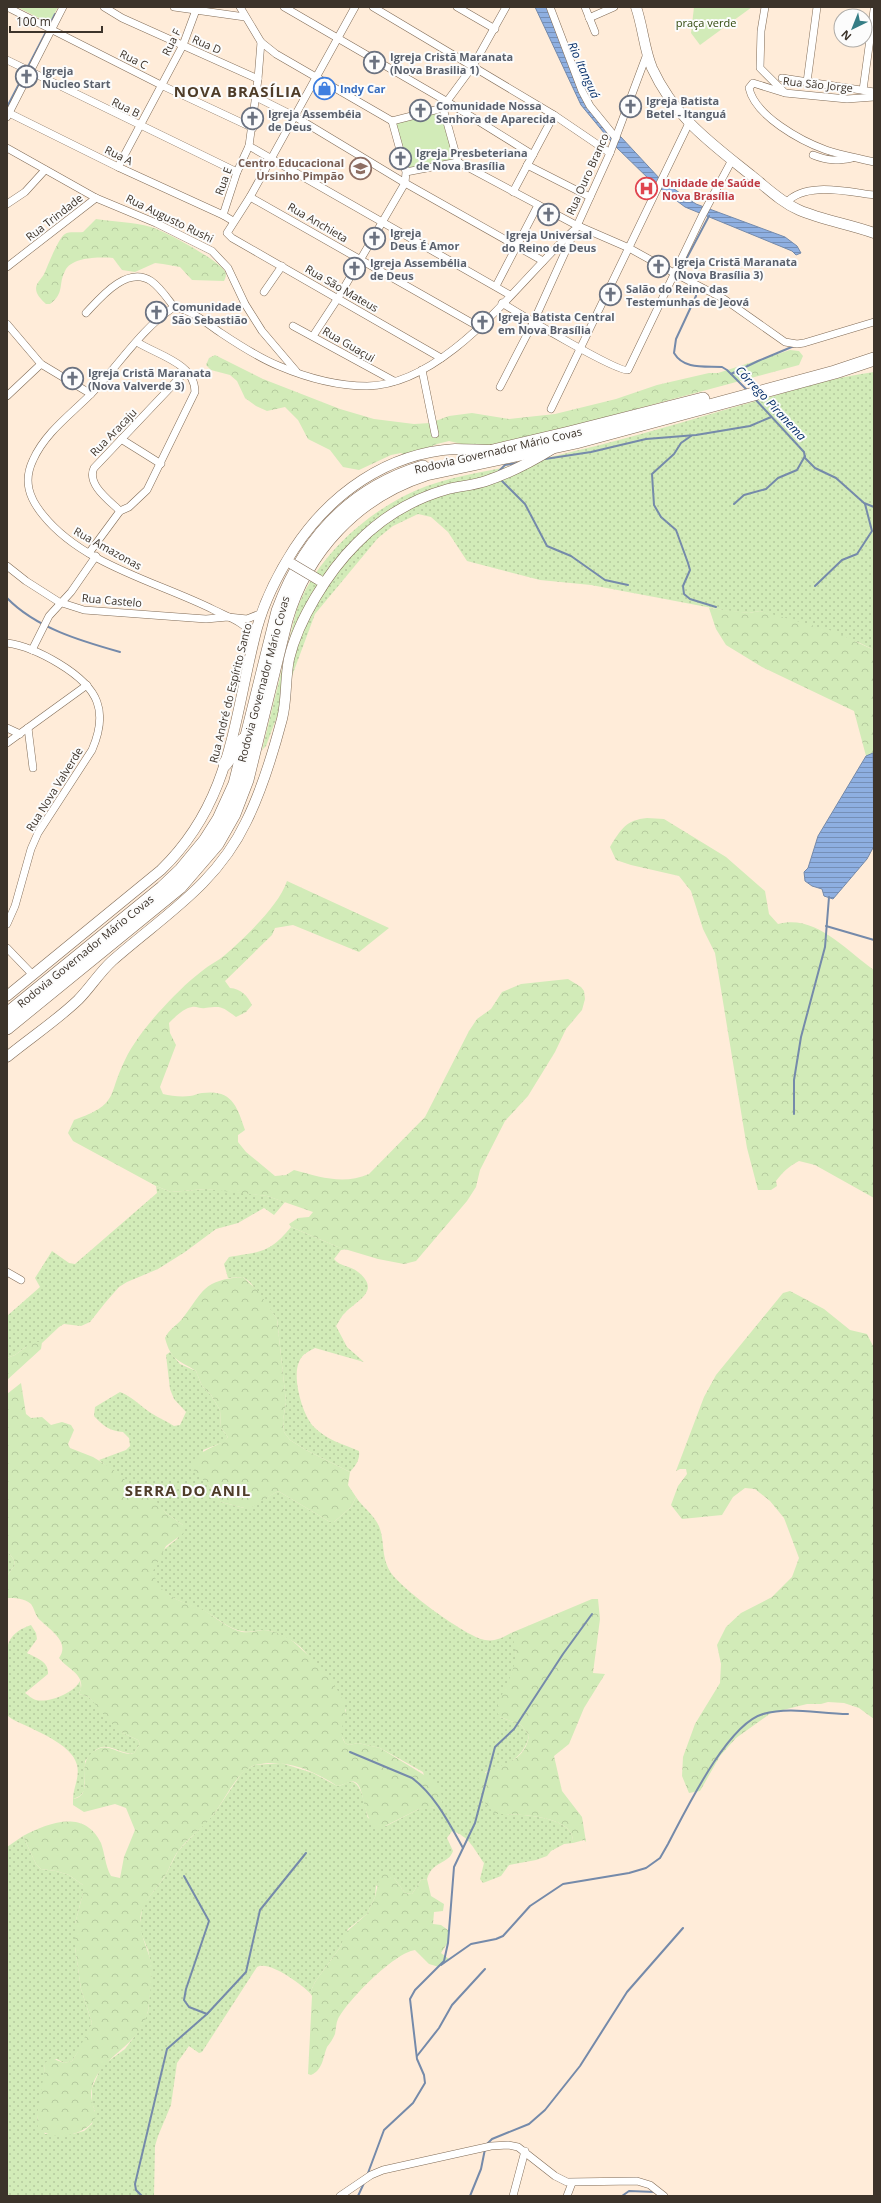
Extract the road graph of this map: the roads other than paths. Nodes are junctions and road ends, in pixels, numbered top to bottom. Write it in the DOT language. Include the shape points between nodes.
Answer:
graph roads {
  1 [pos="7,7"];
  2 [pos="62,7"];
  3 [pos="104,7"];
  4 [pos="174,7"];
  5 [pos="240,7"];
  6 [pos="284,7"];
  7 [pos="356,7"];
  8 [pos="373,7"];
  9 [pos="457,7"];
  10 [pos="506,7"];
  11 [pos="550,7"];
  12 [pos="585,7"];
  13 [pos="614,7"];
  14 [pos="636,7"];
  15 [pos="765,7"];
  16 [pos="817,7"];
  17 [pos="196,10"];
  18 [pos="874,10"];
  19 [pos="245,17"];
  20 [pos="589,18"];
  21 [pos="495,29"];
  22 [pos="52,31"];
  23 [pos="595,32"];
  24 [pos="337,39"];
  25 [pos="261,42"];
  26 [pos="183,45"];
  27 [pos="647,54"];
  28 [pos="7,60"];
  29 [pos="473,66"];
  30 [pos="30,72"];
  31 [pos="316,77"];
  32 [pos="782,78"];
  33 [pos="258,79"];
  34 [pos="807,82"];
  35 [pos="161,85"];
  36 [pos="863,90"];
  37 [pos="874,92"];
  38 [pos="785,93"];
  39 [pos="256,97"];
  40 [pos="874,97"];
  41 [pos="445,104"];
  42 [pos="8,114"];
  43 [pos="554,115"];
  44 [pos="294,116"];
  45 [pos="392,120"];
  46 [pos="689,123"];
  47 [pos="140,126"];
  48 [pos="253,128"];
  49 [pos="616,138"];
  50 [pos="250,146"];
  51 [pos="7,148"];
  52 [pos="610,153"];
  53 [pos="813,154"];
  54 [pos="533,155"];
  55 [pos="854,157"];
  56 [pos="271,158"];
  57 [pos="732,160"];
  58 [pos="458,162"];
  59 [pos="874,162"];
  60 [pos="527,165"];
  61 [pos="118,167"];
  62 [pos="45,170"];
  63 [pos="237,172"];
  64 [pos="406,172"];
  65 [pos="404,184"];
  66 [pos="513,192"];
  67 [pos="874,195"];
  68 [pos="250,197"];
  69 [pos="590,197"];
  70 [pos="96,198"];
  71 [pos="786,203"];
  72 [pos="7,204"];
  73 [pos="538,205"];
  74 [pos="223,215"];
  75 [pos="233,221"];
  76 [pos="382,221"];
  77 [pos="575,228"];
  78 [pos="874,233"];
  79 [pos="517,247"];
  80 [pos="629,248"];
  81 [pos="360,259"];
  82 [pos="543,261"];
  83 [pos="282,266"];
  84 [pos="7,267"];
  85 [pos="674,274"];
  86 [pos="496,286"];
  87 [pos="264,292"];
  88 [pos="510,295"];
  89 [pos="338,298"];
  90 [pos="502,303"];
  91 [pos="174,307"];
  92 [pos="86,313"];
  93 [pos="533,322"];
  94 [pos="874,322"];
  95 [pos="7,324"];
  96 [pos="293,326"];
  97 [pos="479,327"];
  98 [pos="313,336"];
  99 [pos="137,342"];
  100 [pos="580,348"];
  101 [pos="874,351"];
  102 [pos="441,358"];
  103 [pos="874,359"];
  104 [pos="41,364"];
  105 [pos="422,370"];
  106 [pos="186,371"];
  107 [pos="297,372"];
  108 [pos="394,381"];
  109 [pos="500,387"];
  110 [pos="91,394"];
  111 [pos="7,396"];
  112 [pos="551,409"];
  113 [pos="435,434"];
  114 [pos="121,439"];
  115 [pos="556,446"];
  116 [pos="497,450"];
  117 [pos="161,464"];
  118 [pos="120,511"];
  119 [pos="92,554"];
  120 [pos="290,562"];
  121 [pos="7,566"];
  122 [pos="322,581"];
  123 [pos="60,602"];
  124 [pos="262,613"];
  125 [pos="228,617"];
  126 [pos="255,638"];
  127 [pos="7,643"];
  128 [pos="32,650"];
  129 [pos="87,685"];
  130 [pos="7,728"];
  131 [pos="28,728"];
  132 [pos="248,732"];
  133 [pos="20,734"];
  134 [pos="7,743"];
  135 [pos="225,764"];
  136 [pos="33,768"];
  137 [pos="7,924"];
  138 [pos="7,948"];
  139 [pos="33,975"];
  140 [pos="7,996"];
  141 [pos="7,1014"];
  142 [pos="7,1028"];
  143 [pos="7,1057"];
  144 [pos="7,1272"];
  145 [pos="21,1280"];
  146 [pos="525,2151"];
  147 [pos="572,2183"];
  148 [pos="340,2196"];
  149 [pos="513,2196"];
  150 [pos="567,2196"];
  151 [pos="664,2196"];
  1 -- 22 [label="street, Rua C"];
  2 -- 22 [label="street"];
  3 -- 26 [label="street, Rua D" via="122,18"];
  4 -- 17 [label="street"];
  5 -- 19 [label="street"];
  6 -- 24 [label="street"];
  7 -- 24 [label="street"];
  8 -- 29 [label="street"];
  9 -- 21 [label="street"];
  10 -- 21 [label="street"];
  11 -- 49 [label="street" via="582,91 590,106"];
  12 -- 20 [label="street"];
  13 -- 20 [label="street"];
  14 -- 27 [label="street"];
  15 -- 38 [label="street" via="761,31 760,68"];
  16 -- 34 [label="street"];
  17 -- 19 [label="street"];
  17 -- 26 [label="street, Rua F"];
  18 -- 36 [label="street"];
  19 -- 25 [label="street"];
  20 -- 23 [label="street"];
  21 -- 29 [label="street"];
  22 -- 30 [label="street"];
  22 -- 35 [label="street, Rua C"];
  24 -- 31 [label="street"];
  24 -- 41 [label="street"];
  25 -- 31 [label="street" via="276,54"];
  25 -- 33 [label="street, Rua E"];
  26 -- 33 [label="street, Rua D"];
  26 -- 35 [label="street, Rua F"];
  27 -- 46 [label="street" via="662,86"];
  27 -- 49 [label="street, Rua Ouro Branco"];
  28 -- 30 [label="street, Rua B"];
  29 -- 41 [label="street"];
  29 -- 43 [label="street"];
  30 -- 42 [label="street"];
  30 -- 47 [label="street, Rua B"];
  31 -- 44 [label="street"];
  31 -- 45 [label="street"];
  32 -- 34 [label="street"];
  33 -- 39 [label="street, Rua E"];
  34 -- 36 [label="street"];
  35 -- 47 [label="street, Rua F"];
  35 -- 48 [label="street, Rua C"];
  36 -- 37 [label="street"];
  38 -- 40 [label="street, Rua São Jorge" via="847,99"];
  38 -- 55 [label="street, Rua São Jorge" via="753,83 749,86 750,94 760,108 775,122 819,147"];
  39 -- 44 [label="street"];
  39 -- 48 [label="street, Rua E"];
  41 -- 45 [label="street"];
  41 -- 54 [label="street"];
  41 -- 58 [label="street"];
  42 -- 61 [label="street, Rua A"];
  43 -- 52 [label="street"];
  43 -- 54 [label="street"];
  44 -- 56 [label="street"];
  44 -- 65 [label="street"];
  45 -- 64 [label="street"];
  46 -- 57 [label="street"];
  46 -- 80 [label="street"];
  47 -- 61 [label="street, Rua F"];
  47 -- 63 [label="street, Rua B"];
  48 -- 50 [label="street, Rua E"];
  49 -- 52 [label="street, Rua Ouro Branco"];
  50 -- 56 [label="street"];
  50 -- 63 [label="street, Rua E"];
  51 -- 62 [label="street, Rua Augusto Rushi"];
  52 -- 69 [label="street, Rua Ouro Branco"];
  53 -- 55 [label="street" via="826,160 838,161"];
  54 -- 60 [label="street"];
  55 -- 59 [label="street, Rua São Jorge"];
  56 -- 68 [label="street"];
  56 -- 76 [label="street"];
  57 -- 71 [label="street"];
  57 -- 85 [label="street"];
  58 -- 64 [label="street"];
  58 -- 66 [label="street"];
  60 -- 66 [label="street"];
  60 -- 69 [label="street"];
  61 -- 74 [label="street, Rua A"];
  62 -- 70 [label="street, Rua Augusto Rushi"];
  62 -- 72 [label="street" via="24,192"];
  63 -- 74 [label="street, Rua E"];
  64 -- 65 [label="street"];
  65 -- 76 [label="street"];
  65 -- 79 [label="street"];
  66 -- 73 [label="street"];
  67 -- 71 [label="street" via="818,190 797,193"];
  68 -- 75 [label="street"];
  68 -- 81 [label="street, Rua Anchieta"];
  69 -- 77 [label="street, Rua Ouro Branco"];
  70 -- 84 [label="street, Rua Trindade"];
  70 -- 107 [label="street, Rua Augusto Rushi" via="156,222 212,250 228,268 245,304 262,330"];
  71 -- 78 [label="street" via="805,212"];
  73 -- 77 [label="street"];
  73 -- 79 [label="street"];
  74 -- 75 [label="street"];
  75 -- 83 [label="street, Rua São Mateus" via="227,230 232,238"];
  76 -- 81 [label="street"];
  76 -- 86 [label="street"];
  77 -- 80 [label="street"];
  77 -- 82 [label="street"];
  77 -- 93 [label="street, Rua Ouro Branco"];
  79 -- 82 [label="street"];
  79 -- 86 [label="street"];
  80 -- 85 [label="street"];
  80 -- 100 [label="street"];
  81 -- 89 [label="street"];
  81 -- 97 [label="street, Rua Anchieta"];
  82 -- 88 [label="street"];
  83 -- 87 [label="street"];
  83 -- 89 [label="street, Rua São Mateus"];
  85 -- 94 [label="street" via="724,298 785,342 804,343"];
  85 -- 100 [label="street" via="628,370 623,371"];
  86 -- 88 [label="street"];
  88 -- 90 [label="street"];
  89 -- 98 [label="street"];
  89 -- 102 [label="street, Rua São Mateus"];
  90 -- 93 [label="street"];
  90 -- 97 [label="street"];
  91 -- 92 [label="street" via="150,280 137,277 119,283 107,291"];
  91 -- 99 [label="street, Rua Amazonas" via="157,319"];
  91 -- 107 [label="street" via="192,313 246,348 279,366"];
  93 -- 100 [label="street"];
  93 -- 109 [label="street, Rua Ouro Branco"];
  95 -- 104 [label="street"];
  96 -- 98 [label="street, Rua Guaçui"];
  97 -- 102 [label="street"];
  98 -- 108 [label="street, Rua Guaçui"];
  99 -- 106 [label="street" via="168,357"];
  99 -- 110 [label="street, Rua Amazonas"];
  100 -- 112 [label="street"];
  101 -- 116 [label="highway, Rodovia Governador Mário Covas" via="832,365"];
  102 -- 105 [label="street"];
  103 -- 115 [label="highway, Rodovia Governador Mário Covas" via="828,374"];
  104 -- 110 [label="street"];
  104 -- 111 [label="street"];
  105 -- 108 [label="street"];
  105 -- 113 [label="street"];
  106 -- 114 [label="street, Rua Aracaju"];
  106 -- 117 [label="street" via="195,385 195,392"];
  107 -- 108 [label="street" via="343,384 367,386"];
  110 -- 119 [label="street, Rua Amazonas" via="58,425 40,448 28,473 28,486 30,498 48,521 74,545"];
  114 -- 117 [label="street"];
  114 -- 118 [label="street, Rua Aracaju" via="94,468 92,477 94,484"];
  115 -- 122 [label="street, Rodovia Governador Mário Covas" via="528,464 502,476 448,489 406,505 374,527 354,545"];
  115 -- 142 [label="highway, Rodovia Governador Mário Covas" via="413,478 373,499 336,530 312,560 294,595 247,780 234,814 217,844 180,887"];
  116 -- 120 [label="street, Rua André do Espírito Santo" via="455,449 434,452 411,458 372,474 338,497 319,516"];
  116 -- 132 [label="highway, Rodovia Governador Mário Covas" via="405,472 355,499 325,528 301,562 283,598"];
  117 -- 118 [label="street" via="147,490 129,507"];
  118 -- 119 [label="street"];
  119 -- 123 [label="street" via="71,592"];
  119 -- 125 [label="street, Rua Amazonas" via="132,575"];
  120 -- 122 [label="street, bridge"];
  120 -- 124 [label="street, Rua André do Espírito Santo" via="268,596"];
  121 -- 123 [label="street, Rua Castelo"];
  122 -- 143 [label="street, Rodovia Governador Mário Covas" via="289,658 282,720 253,806 232,847 198,890 113,960 70,1007"];
  123 -- 125 [label="street, Rua Castelo" via="84,610 206,619"];
  123 -- 128 [label="street" via="47,620"];
  124 -- 125 [label="street, Rua Amazonas" via="246,619"];
  124 -- 126 [label="street, Rua André do Espírito Santo"];
  125 -- 126 [label="street, Rua Amazonas" via="247,626"];
  126 -- 135 [label="street, Rua André do Espírito Santo"];
  127 -- 128 [label="street, Rua Nova Valverde"];
  128 -- 129 [label="street, Rua Nova Valverde" via="71,672"];
  129 -- 131 [label="street"];
  129 -- 137 [label="street, Rua Nova Valverde" via="99,709 95,743 88,758 36,837"];
  130 -- 133 [label="street"];
  131 -- 133 [label="street"];
  131 -- 136 [label="street"];
  132 -- 135 [label="highway"];
  132 -- 141 [label="highway, Rodovia Governador Mário Covas" via="235,784 225,808 189,861 162,888"];
  133 -- 134 [label="street"];
  135 -- 139 [label="street, Rua André do Espírito Santo" via="205,814 172,860"];
  138 -- 139 [label="street"];
  139 -- 140 [label="street, Rua André do Espírito Santo"];
  144 -- 145 [label="street"];
  146 -- 147 [label="street" via="555,2176"];
  146 -- 148 [label="street" via="512,2145 491,2146 410,2163 371,2175"];
  146 -- 149 [label="street"];
  147 -- 150 [label="street"];
  147 -- 151 [label="street" via="637,2181 650,2185"];
}
